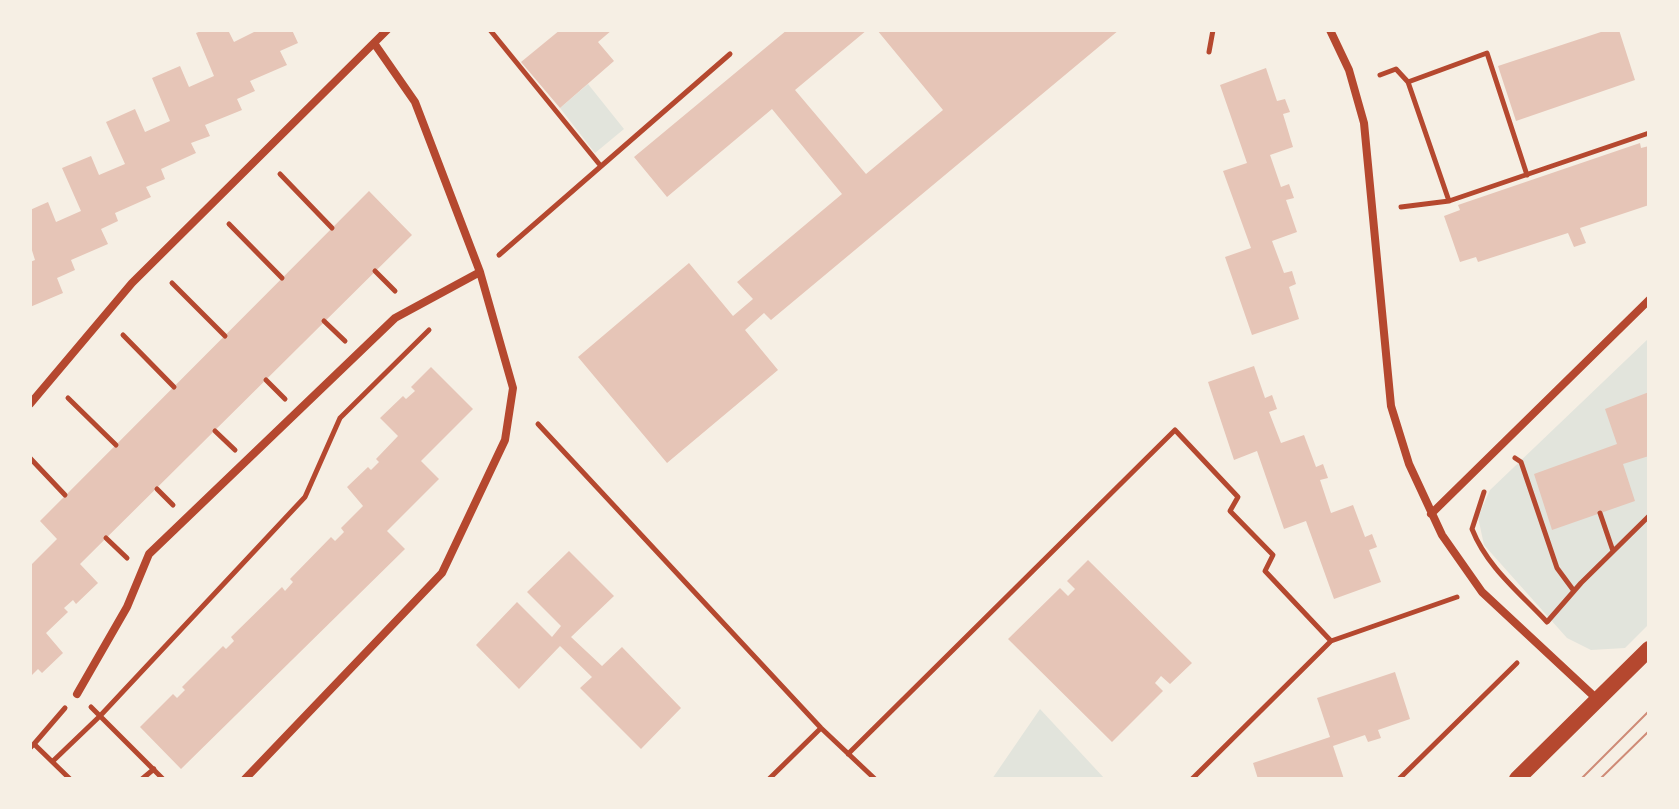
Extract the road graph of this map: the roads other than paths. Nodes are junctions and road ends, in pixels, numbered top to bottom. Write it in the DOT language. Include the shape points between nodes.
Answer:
graph roads {
  1 [pos="387,30"];
  2 [pos="1330,30"];
  3 [pos="374,43"];
  4 [pos="480,272"];
  5 [pos="1649,300"];
  6 [pos="30,404"];
  7 [pos="1431,514"];
  8 [pos="1649,649"];
  9 [pos="77,694"];
  10 [pos="1598,700"];
  11 [pos="245,779"];
  12 [pos="1517,779"];
  1 -- 3 [label="street"];
  2 -- 7 [label="street" via="1349,70 1364,123 1391,406"];
  3 -- 4 [label="street" via="415,102"];
  3 -- 6 [label="street" via="132,283"];
  4 -- 9 [label="street" via="395,318 149,554 127,607"];
  4 -- 11 [label="street" via="513,388 505,440 442,573"];
  5 -- 7 [label="street"];
  7 -- 10 [label="street" via="1482,592"];
  8 -- 10 [label="main road"];
  10 -- 12 [label="main road"];
}
